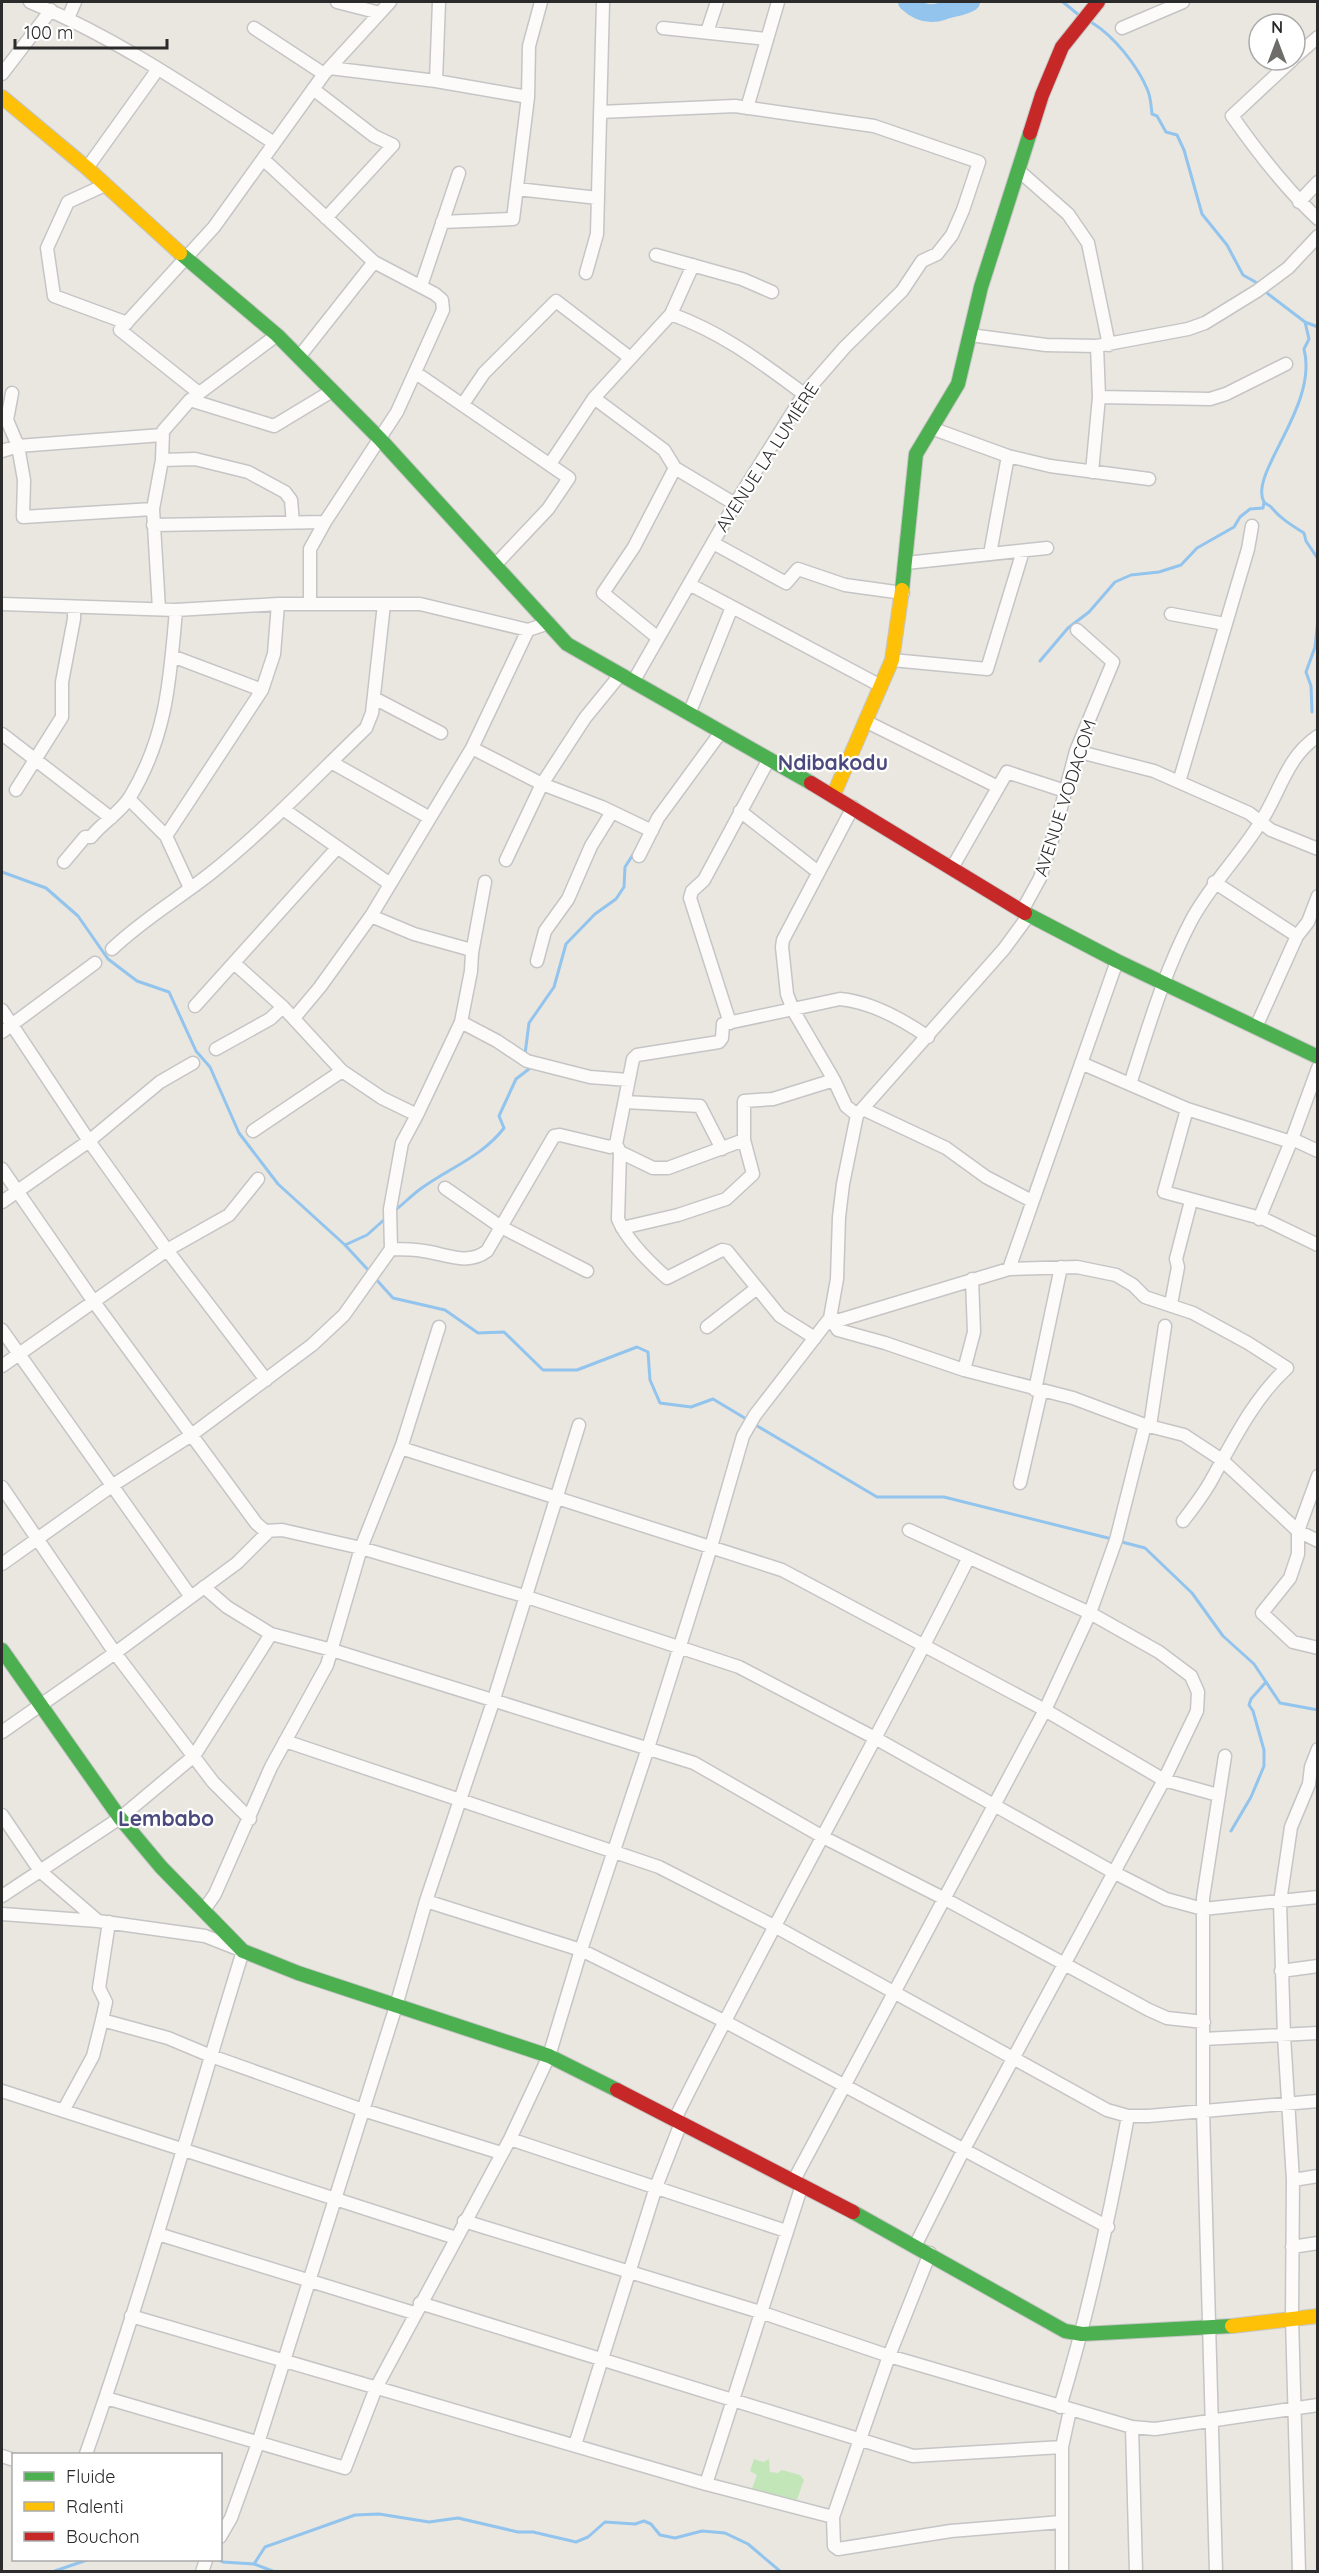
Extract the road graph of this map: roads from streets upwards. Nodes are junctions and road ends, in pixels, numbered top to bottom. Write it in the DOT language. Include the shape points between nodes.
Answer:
graph roads {
  1 [pos="30,2"];
  2 [pos="75,2"];
  3 [pos="337,2"];
  4 [pos="390,2"];
  5 [pos="440,2"];
  6 [pos="541,2"];
  7 [pos="603,2"];
  8 [pos="717,2"];
  9 [pos="778,2"];
  10 [pos="1098,2"];
  11 [pos="1183,2"];
  12 [pos="51,10"];
  13 [pos="380,13"];
  14 [pos="68,18"];
  15 [pos="254,28"];
  16 [pos="663,28"];
  17 [pos="1122,28"];
  18 [pos="707,32"];
  19 [pos="766,39"];
  20 [pos="158,69"];
  21 [pos="327,70"];
  22 [pos="1280,72"];
  23 [pos="2,74"];
  24 [pos="436,81"];
  25 [pos="313,89"];
  26 [pos="2,97"];
  27 [pos="528,97"];
  28 [pos="747,108"];
  29 [pos="600,112"];
  30 [pos="274,143"];
  31 [pos="263,159"];
  32 [pos="87,168"];
  33 [pos="1018,170"];
  34 [pos="459,173"];
  35 [pos="1317,182"];
  36 [pos="105,185"];
  37 [pos="517,189"];
  38 [pos="598,198"];
  39 [pos="1299,202"];
  40 [pos="326,218"];
  41 [pos="1317,219"];
  42 [pos="442,222"];
  43 [pos="1317,236"];
  44 [pos="656,255"];
  45 [pos="186,259"];
  46 [pos="374,262"];
  47 [pos="693,264"];
  48 [pos="586,273"];
  49 [pos="421,286"];
  50 [pos="772,292"];
  51 [pos="671,314"];
  52 [pos="127,323"];
  53 [pos="277,335"];
  54 [pos="970,335"];
  55 [pos="1103,346"];
  56 [pos="299,357"];
  57 [pos="629,357"];
  58 [pos="1286,364"];
  59 [pos="416,373"];
  60 [pos="332,391"];
  61 [pos="12,393"];
  62 [pos="804,394"];
  63 [pos="194,396"];
  64 [pos="1099,397"];
  65 [pos="594,398"];
  66 [pos="463,404"];
  67 [pos="931,428"];
  68 [pos="162,435"];
  69 [pos="380,439"];
  70 [pos="18,446"];
  71 [pos="2,451"];
  72 [pos="1008,456"];
  73 [pos="162,460"];
  74 [pos="550,464"];
  75 [pos="675,468"];
  76 [pos="1092,472"];
  77 [pos="1149,479"];
  78 [pos="735,504"];
  79 [pos="153,510"];
  80 [pos="325,522"];
  81 [pos="293,523"];
  82 [pos="153,525"];
  83 [pos="1252,526"];
  84 [pos="713,543"];
  85 [pos="1047,548"];
  86 [pos="1023,551"];
  87 [pos="990,554"];
  88 [pos="906,563"];
  89 [pos="496,564"];
  90 [pos="689,584"];
  91 [pos="903,593"];
  92 [pos="2,604"];
  93 [pos="278,604"];
  94 [pos="310,604"];
  95 [pos="384,604"];
  96 [pos="732,607"];
  97 [pos="74,608"];
  98 [pos="159,609"];
  99 [pos="176,610"];
  100 [pos="1171,614"];
  101 [pos="549,623"];
  102 [pos="1225,624"];
  103 [pos="528,630"];
  104 [pos="1077,630"];
  105 [pos="658,638"];
  106 [pos="172,656"];
  107 [pos="892,660"];
  108 [pos="620,675"];
  109 [pos="633,682"];
  110 [pos="880,686"];
  111 [pos="262,690"];
  112 [pos="374,698"];
  113 [pos="689,714"];
  114 [pos="865,721"];
  115 [pos="721,732"];
  116 [pos="441,733"];
  117 [pos="2,734"];
  118 [pos="1317,736"];
  119 [pos="472,748"];
  120 [pos="1076,751"];
  121 [pos="37,759"];
  122 [pos="769,759"];
  123 [pos="331,762"];
  124 [pos="1179,782"];
  125 [pos="542,784"];
  126 [pos="998,787"];
  127 [pos="16,790"];
  128 [pos="1065,790"];
  129 [pos="833,796"];
  130 [pos="129,799"];
  131 [pos="853,807"];
  132 [pos="283,809"];
  133 [pos="740,811"];
  134 [pos="612,812"];
  135 [pos="111,818"];
  136 [pos="430,818"];
  137 [pos="1261,823"];
  138 [pos="652,831"];
  139 [pos="166,836"];
  140 [pos="337,848"];
  141 [pos="1317,849"];
  142 [pos="639,856"];
  143 [pos="506,860"];
  144 [pos="64,862"];
  145 [pos="952,868"];
  146 [pos="818,872"];
  147 [pos="485,882"];
  148 [pos="1214,882"];
  149 [pos="390,885"];
  150 [pos="190,888"];
  151 [pos="1317,896"];
  152 [pos="1025,913"];
  153 [pos="371,916"];
  154 [pos="1297,936"];
  155 [pos="112,949"];
  156 [pos="472,953"];
  157 [pos="537,961"];
  158 [pos="1117,961"];
  159 [pos="94,963"];
  160 [pos="234,963"];
  161 [pos="1164,983"];
  162 [pos="195,1006"];
  163 [pos="284,1007"];
  164 [pos="2,1010"];
  165 [pos="793,1010"];
  166 [pos="294,1018"];
  167 [pos="461,1022"];
  168 [pos="730,1023"];
  169 [pos="12,1024"];
  170 [pos="1256,1027"];
  171 [pos="2,1032"];
  172 [pos="928,1037"];
  173 [pos="216,1049"];
  174 [pos="1317,1057"];
  175 [pos="193,1063"];
  176 [pos="1081,1063"];
  177 [pos="1317,1068"];
  178 [pos="342,1071"];
  179 [pos="628,1080"];
  180 [pos="834,1080"];
  181 [pos="1130,1084"];
  182 [pos="625,1102"];
  183 [pos="1187,1109"];
  184 [pos="860,1112"];
  185 [pos="417,1115"];
  186 [pos="253,1131"];
  187 [pos="744,1140"];
  188 [pos="89,1141"];
  189 [pos="1292,1141"];
  190 [pos="618,1148"];
  191 [pos="722,1149"];
  192 [pos="1317,1151"];
  193 [pos="2,1169"];
  194 [pos="258,1179"];
  195 [pos="445,1188"];
  196 [pos="18,1191"];
  197 [pos="1032,1201"];
  198 [pos="1191,1201"];
  199 [pos="2,1202"];
  200 [pos="1259,1219"];
  201 [pos="501,1227"];
  202 [pos="621,1228"];
  203 [pos="1317,1245"];
  204 [pos="391,1249"];
  205 [pos="167,1250"];
  206 [pos="1061,1267"];
  207 [pos="1009,1269"];
  208 [pos="587,1271"];
  209 [pos="972,1279"];
  210 [pos="757,1288"];
  211 [pos="94,1302"];
  212 [pos="1171,1304"];
  213 [pos="830,1318"];
  214 [pos="1165,1326"];
  215 [pos="439,1327"];
  216 [pos="707,1327"];
  217 [pos="2,1330"];
  218 [pos="814,1338"];
  219 [pos="18,1353"];
  220 [pos="2,1366"];
  221 [pos="964,1370"];
  222 [pos="266,1380"];
  223 [pos="1038,1391"];
  224 [pos="579,1425"];
  225 [pos="1148,1425"];
  226 [pos="190,1436"];
  227 [pos="401,1448"];
  228 [pos="1222,1460"];
  229 [pos="1317,1476"];
  230 [pos="1020,1484"];
  231 [pos="113,1485"];
  232 [pos="2,1487"];
  233 [pos="556,1497"];
  234 [pos="1183,1521"];
  235 [pos="909,1530"];
  236 [pos="1298,1531"];
  237 [pos="269,1532"];
  238 [pos="36,1539"];
  239 [pos="1317,1541"];
  240 [pos="711,1547"];
  241 [pos="361,1548"];
  242 [pos="968,1559"];
  243 [pos="2,1564"];
  244 [pos="204,1587"];
  245 [pos="524,1596"];
  246 [pos="191,1597"];
  247 [pos="1090,1613"];
  248 [pos="271,1634"];
  249 [pos="680,1647"];
  250 [pos="924,1647"];
  251 [pos="1317,1648"];
  252 [pos="2,1650"];
  253 [pos="332,1650"];
  254 [pos="115,1653"];
  255 [pos="492,1702"];
  256 [pos="40,1704"];
  257 [pos="1045,1710"];
  258 [pos="2,1732"];
  259 [pos="875,1738"];
  260 [pos="285,1741"];
  261 [pos="648,1748"];
  262 [pos="1317,1749"];
  263 [pos="195,1756"];
  264 [pos="1225,1756"];
  265 [pos="1164,1780"];
  266 [pos="1218,1795"];
  267 [pos="460,1799"];
  268 [pos="994,1804"];
  269 [pos="2,1815"];
  270 [pos="120,1818"];
  271 [pos="250,1819"];
  272 [pos="823,1836"];
  273 [pos="615,1851"];
  274 [pos="40,1871"];
  275 [pos="1113,1872"];
  276 [pos="2,1896"];
  277 [pos="1317,1897"];
  278 [pos="945,1899"];
  279 [pos="426,1901"];
  280 [pos="1280,1902"];
  281 [pos="1203,1909"];
  282 [pos="204,1910"];
  283 [pos="2,1914"];
  284 [pos="104,1922"];
  285 [pos="776,1927"];
  286 [pos="581,1950"];
  287 [pos="243,1952"];
  288 [pos="1064,1964"];
  289 [pos="1317,1966"];
  290 [pos="1281,1971"];
  291 [pos="894,1992"];
  292 [pos="396,2006"];
  293 [pos="102,2020"];
  294 [pos="723,2021"];
  295 [pos="1204,2022"];
  296 [pos="1317,2033"];
  297 [pos="1284,2036"];
  298 [pos="1203,2039"];
  299 [pos="210,2056"];
  300 [pos="549,2056"];
  301 [pos="1014,2058"];
  302 [pos="843,2086"];
  303 [pos="2,2091"];
  304 [pos="1317,2101"];
  305 [pos="1288,2104"];
  306 [pos="363,2110"];
  307 [pos="1203,2110"];
  308 [pos="63,2111"];
  309 [pos="1128,2116"];
  310 [pos="678,2121"];
  311 [pos="510,2139"];
  312 [pos="181,2151"];
  313 [pos="963,2151"];
  314 [pos="501,2154"];
  315 [pos="1317,2176"];
  316 [pos="1293,2180"];
  317 [pos="798,2182"];
  318 [pos="656,2187"];
  319 [pos="335,2199"];
  320 [pos="465,2221"];
  321 [pos="1108,2228"];
  322 [pos="786,2231"];
  323 [pos="158,2234"];
  324 [pos="456,2238"];
  325 [pos="1317,2243"];
  326 [pos="915,2246"];
  327 [pos="1292,2247"];
  328 [pos="930,2253"];
  329 [pos="629,2272"];
  330 [pos="309,2282"];
  331 [pos="417,2308"];
  332 [pos="760,2312"];
  333 [pos="131,2316"];
  334 [pos="1317,2316"];
  335 [pos="1292,2318"];
  336 [pos="1210,2329"];
  337 [pos="1082,2334"];
  338 [pos="889,2356"];
  339 [pos="602,2358"];
  340 [pos="283,2361"];
  341 [pos="376,2388"];
  342 [pos="106,2398"];
  343 [pos="731,2399"];
  344 [pos="1317,2405"];
  345 [pos="1295,2407"];
  346 [pos="1065,2408"];
  347 [pos="1211,2422"];
  348 [pos="1132,2427"];
  349 [pos="860,2441"];
  350 [pos="258,2443"];
  351 [pos="575,2445"];
  352 [pos="1062,2447"];
  353 [pos="86,2453"];
  354 [pos="706,2484"];
  355 [pos="226,2517"];
  356 [pos="833,2517"];
  357 [pos="1061,2522"];
  358 [pos="1062,2571"];
  359 [pos="1136,2571"];
  360 [pos="1216,2571"];
  361 [pos="1299,2571"];
  1 -- 12 [label="street"];
  2 -- 14 [label="street"];
  3 -- 13 [label="street"];
  4 -- 13 [label="street"];
  5 -- 24 [label="street"];
  6 -- 27 [label="street" via="529,46"];
  7 -- 29 [label="street"];
  8 -- 18 [label="street"];
  9 -- 19 [label="street"];
  10 -- 33 [label="street" via="1062,47"];
  11 -- 17 [label="street"];
  12 -- 14 [label="street"];
  12 -- 23 [label="street"];
  13 -- 21 [label="street"];
  14 -- 20 [label="street"];
  15 -- 21 [label="street"];
  16 -- 18 [label="street"];
  18 -- 19 [label="street"];
  19 -- 28 [label="street"];
  20 -- 30 [label="street"];
  20 -- 32 [label="street"];
  21 -- 24 [label="street"];
  21 -- 25 [label="street"];
  22 -- 39 [label="street" via="1232,116 1259,156"];
  24 -- 27 [label="street"];
  25 -- 30 [label="street"];
  25 -- 40 [label="street" via="374,136 393,145"];
  26 -- 32 [label="street"];
  27 -- 37 [label="street"];
  28 -- 29 [label="street"];
  28 -- 62 [label="street, AVENUE LA LUMIÈRE" via="874,126 980,162 952,235 937,254 922,261 902,291"];
  29 -- 38 [label="street"];
  30 -- 31 [label="street"];
  31 -- 40 [label="street"];
  31 -- 45 [label="street"];
  32 -- 36 [label="street"];
  33 -- 54 [label="street"];
  33 -- 55 [label="street" via="1068,214 1088,243"];
  34 -- 42 [label="street"];
  35 -- 39 [label="street"];
  36 -- 45 [label="street"];
  36 -- 52 [label="street" via="68,202 47,248 54,296"];
  37 -- 38 [label="street"];
  37 -- 42 [label="street" via="513,219"];
  38 -- 48 [label="street" via="597,234"];
  39 -- 41 [label="street"];
  40 -- 46 [label="street"];
  42 -- 49 [label="street"];
  43 -- 55 [label="street" via="1288,268 1205,322"];
  44 -- 47 [label="street"];
  45 -- 52 [label="street"];
  45 -- 53 [label="street"];
  46 -- 49 [label="street"];
  46 -- 56 [label="street"];
  47 -- 50 [label="street"];
  47 -- 51 [label="street"];
  49 -- 59 [label="street" via="442,300 443,310"];
  51 -- 57 [label="street"];
  51 -- 62 [label="street" via="705,326 733,342"];
  52 -- 63 [label="street" via="120,330"];
  53 -- 56 [label="street"];
  53 -- 63 [label="street"];
  54 -- 55 [label="street" via="1046,345"];
  54 -- 67 [label="street" via="958,384"];
  55 -- 64 [label="street"];
  56 -- 60 [label="street"];
  57 -- 65 [label="street"];
  57 -- 66 [label="street" via="556,302 484,373"];
  58 -- 64 [label="street" via="1210,399"];
  59 -- 66 [label="street"];
  59 -- 69 [label="street"];
  60 -- 63 [label="street" via="274,426"];
  60 -- 69 [label="street"];
  61 -- 70 [label="street" via="7,420"];
  62 -- 78 [label="street, AVENUE LA LUMIÈRE"];
  63 -- 68 [label="street"];
  64 -- 76 [label="street"];
  65 -- 74 [label="street"];
  65 -- 75 [label="street" via="664,450"];
  66 -- 74 [label="street"];
  67 -- 72 [label="street"];
  67 -- 88 [label="street" via="916,454"];
  68 -- 70 [label="street"];
  68 -- 73 [label="street"];
  69 -- 80 [label="street"];
  69 -- 89 [label="street"];
  70 -- 71 [label="street"];
  70 -- 79 [label="street" via="24,480 23,517"];
  72 -- 76 [label="street"];
  72 -- 87 [label="street"];
  73 -- 79 [label="street"];
  73 -- 81 [label="street" via="195,459 248,472 285,492 291,500"];
  74 -- 89 [label="street" via="569,478 548,509"];
  75 -- 78 [label="street"];
  75 -- 105 [label="street" via="633,547 603,593"];
  76 -- 77 [label="street"];
  78 -- 84 [label="street, AVENUE LA LUMIÈRE"];
  79 -- 82 [label="street"];
  80 -- 81 [label="street"];
  80 -- 94 [label="street" via="310,549"];
  81 -- 82 [label="street"];
  82 -- 98 [label="street"];
  83 -- 102 [label="street"];
  84 -- 90 [label="street, AVENUE LA LUMIÈRE"];
  84 -- 91 [label="street" via="786,583 798,569 845,585"];
  85 -- 86 [label="street"];
  86 -- 87 [label="street"];
  86 -- 107 [label="street" via="987,669"];
  87 -- 88 [label="street"];
  88 -- 91 [label="street"];
  89 -- 101 [label="street"];
  90 -- 96 [label="street"];
  90 -- 105 [label="street, AVENUE LA LUMIÈRE"];
  91 -- 107 [label="street"];
  92 -- 97 [label="street"];
  93 -- 94 [label="street"];
  93 -- 99 [label="street"];
  93 -- 111 [label="street" via="274,654"];
  94 -- 95 [label="street"];
  95 -- 103 [label="street" via="420,604"];
  95 -- 112 [label="street"];
  96 -- 110 [label="street"];
  96 -- 113 [label="street"];
  97 -- 98 [label="street"];
  97 -- 121 [label="street" via="62,682 62,717"];
  98 -- 99 [label="street"];
  99 -- 106 [label="street"];
  100 -- 102 [label="street"];
  101 -- 103 [label="street"];
  101 -- 108 [label="street" via="567,644"];
  102 -- 124 [label="street"];
  103 -- 119 [label="street"];
  104 -- 120 [label="street, AVENUE VODACOM" via="1113,662"];
  105 -- 109 [label="street, AVENUE LA LUMIÈRE"];
  106 -- 111 [label="street"];
  106 -- 130 [label="street" via="158,740"];
  107 -- 110 [label="street"];
  108 -- 109 [label="street"];
  108 -- 125 [label="street" via="585,718"];
  109 -- 113 [label="street"];
  110 -- 114 [label="street"];
  111 -- 139 [label="street"];
  112 -- 116 [label="street"];
  112 -- 123 [label="street" via="366,728"];
  113 -- 115 [label="street"];
  114 -- 126 [label="street"];
  114 -- 129 [label="street"];
  115 -- 122 [label="street"];
  115 -- 138 [label="street"];
  117 -- 121 [label="street"];
  118 -- 137 [label="street" via="1305,744 1288,768"];
  119 -- 125 [label="street"];
  119 -- 136 [label="street"];
  120 -- 124 [label="street" via="1154,771"];
  120 -- 128 [label="street, AVENUE VODACOM"];
  121 -- 127 [label="street"];
  121 -- 135 [label="street"];
  122 -- 129 [label="street"];
  122 -- 133 [label="street"];
  123 -- 132 [label="street"];
  123 -- 136 [label="street"];
  124 -- 137 [label="street" via="1249,813"];
  125 -- 134 [label="street"];
  125 -- 143 [label="street"];
  126 -- 128 [label="street" via="1007,772"];
  126 -- 145 [label="street"];
  128 -- 152 [label="street, AVENUE VODACOM" via="1040,878"];
  129 -- 131 [label="street"];
  130 -- 135 [label="street"];
  130 -- 139 [label="street"];
  131 -- 145 [label="street"];
  131 -- 146 [label="street"];
  132 -- 140 [label="street"];
  132 -- 150 [label="street"];
  133 -- 146 [label="street"];
  133 -- 168 [label="street" via="704,880 690,898"];
  134 -- 138 [label="street"];
  134 -- 157 [label="street" via="591,846 568,899 544,932"];
  135 -- 144 [label="street" via="92,837 85,837"];
  136 -- 149 [label="street"];
  137 -- 141 [label="street"];
  137 -- 148 [label="street"];
  138 -- 142 [label="street"];
  139 -- 150 [label="street"];
  140 -- 149 [label="street"];
  140 -- 160 [label="street"];
  145 -- 152 [label="street"];
  146 -- 165 [label="street" via="783,940 787,994"];
  147 -- 156 [label="street"];
  148 -- 154 [label="street"];
  148 -- 161 [label="street" via="1191,921"];
  149 -- 153 [label="street"];
  150 -- 155 [label="street" via="133,928"];
  151 -- 154 [label="street" via="1308,922"];
  152 -- 158 [label="street"];
  152 -- 172 [label="street, AVENUE VODACOM" via="1005,950"];
  153 -- 156 [label="street"];
  153 -- 166 [label="street"];
  154 -- 170 [label="street"];
  156 -- 167 [label="street"];
  158 -- 161 [label="street"];
  158 -- 176 [label="street"];
  159 -- 169 [label="street"];
  160 -- 162 [label="street"];
  160 -- 163 [label="street"];
  161 -- 170 [label="street"];
  161 -- 181 [label="street"];
  163 -- 166 [label="street"];
  163 -- 173 [label="street"];
  164 -- 169 [label="street"];
  165 -- 168 [label="street"];
  165 -- 172 [label="street" via="850,1000 899,1017"];
  165 -- 180 [label="street"];
  166 -- 178 [label="street"];
  167 -- 179 [label="street" via="527,1060 590,1077"];
  167 -- 185 [label="street"];
  168 -- 179 [label="street" via="723,1024 719,1042 637,1055"];
  169 -- 171 [label="street"];
  169 -- 188 [label="street"];
  170 -- 174 [label="street"];
  172 -- 184 [label="street, AVENUE VODACOM"];
  175 -- 188 [label="street" via="160,1082"];
  176 -- 181 [label="street"];
  176 -- 197 [label="street"];
  177 -- 189 [label="street"];
  178 -- 185 [label="street" via="382,1098"];
  178 -- 186 [label="street"];
  179 -- 182 [label="street"];
  180 -- 184 [label="street" via="846,1106"];
  180 -- 187 [label="street" via="773,1099 744,1101"];
  181 -- 183 [label="street"];
  182 -- 190 [label="street"];
  182 -- 191 [label="street" via="700,1106"];
  183 -- 189 [label="street"];
  183 -- 198 [label="street" via="1164,1192"];
  184 -- 197 [label="street" via="946,1148 986,1177"];
  184 -- 213 [label="street" via="843,1184 837,1279"];
  185 -- 204 [label="street" via="402,1143 394,1176"];
  187 -- 191 [label="street"];
  187 -- 202 [label="street" via="753,1174 726,1199"];
  188 -- 196 [label="street"];
  188 -- 205 [label="street"];
  189 -- 192 [label="street"];
  189 -- 200 [label="street"];
  190 -- 191 [label="street" via="653,1168 668,1168"];
  190 -- 201 [label="street" via="554,1136"];
  190 -- 202 [label="street"];
  193 -- 196 [label="street"];
  194 -- 205 [label="street" via="229,1215"];
  195 -- 201 [label="street"];
  196 -- 199 [label="street"];
  196 -- 211 [label="street"];
  197 -- 207 [label="street"];
  198 -- 200 [label="street"];
  198 -- 212 [label="street" via="1176,1259"];
  200 -- 203 [label="street"];
  201 -- 204 [label="street" via="479,1257 460,1259"];
  201 -- 208 [label="street"];
  202 -- 210 [label="street" via="667,1278 722,1250 727,1251"];
  204 -- 222 [label="street" via="344,1315"];
  205 -- 211 [label="street"];
  205 -- 222 [label="street"];
  206 -- 207 [label="street"];
  206 -- 212 [label="street" via="1116,1275 1145,1297"];
  206 -- 223 [label="street"];
  207 -- 209 [label="street"];
  209 -- 213 [label="street" via="840,1320"];
  209 -- 221 [label="street" via="974,1332"];
  210 -- 216 [label="street"];
  210 -- 218 [label="street" via="780,1316"];
  211 -- 219 [label="street"];
  211 -- 226 [label="street"];
  212 -- 228 [label="street" via="1248,1342 1287,1368 1270,1383"];
  213 -- 218 [label="street"];
  213 -- 221 [label="street" via="838,1330"];
  214 -- 225 [label="street"];
  215 -- 227 [label="street"];
  217 -- 219 [label="street"];
  218 -- 240 [label="street" via="743,1436"];
  219 -- 220 [label="street"];
  219 -- 231 [label="street"];
  221 -- 223 [label="street"];
  222 -- 226 [label="street"];
  223 -- 225 [label="street" via="1073,1398"];
  223 -- 230 [label="street"];
  224 -- 233 [label="street"];
  225 -- 228 [label="street" via="1184,1435"];
  225 -- 247 [label="street" via="1116,1540"];
  226 -- 231 [label="street"];
  226 -- 237 [label="street" via="256,1523"];
  227 -- 233 [label="street"];
  227 -- 241 [label="street"];
  228 -- 234 [label="street"];
  228 -- 236 [label="street"];
  229 -- 236 [label="street"];
  231 -- 238 [label="street"];
  231 -- 246 [label="street"];
  232 -- 238 [label="street"];
  233 -- 240 [label="street"];
  233 -- 245 [label="street"];
  235 -- 242 [label="street"];
  236 -- 239 [label="street"];
  236 -- 251 [label="street" via="1298,1554 1290,1578 1263,1613 1293,1642"];
  237 -- 241 [label="street" via="282,1530"];
  237 -- 244 [label="street"];
  238 -- 243 [label="street"];
  238 -- 254 [label="street"];
  240 -- 249 [label="street"];
  240 -- 250 [label="street" via="782,1570"];
  241 -- 245 [label="street"];
  241 -- 253 [label="street"];
  242 -- 247 [label="street"];
  242 -- 250 [label="street"];
  244 -- 246 [label="street"];
  244 -- 248 [label="street" via="226,1607"];
  245 -- 249 [label="street"];
  245 -- 255 [label="street"];
  246 -- 254 [label="street"];
  247 -- 257 [label="street"];
  247 -- 265 [label="street" via="1176,1663 1191,1676 1198,1692 1197,1711"];
  248 -- 253 [label="street"];
  248 -- 263 [label="street"];
  249 -- 259 [label="street" via="739,1667"];
  249 -- 261 [label="street"];
  250 -- 257 [label="street"];
  250 -- 259 [label="street"];
  252 -- 256 [label="street"];
  253 -- 255 [label="street"];
  253 -- 260 [label="street"];
  254 -- 256 [label="street"];
  254 -- 263 [label="street"];
  255 -- 261 [label="street"];
  255 -- 267 [label="street"];
  256 -- 258 [label="street"];
  256 -- 270 [label="street"];
  257 -- 265 [label="street"];
  257 -- 268 [label="street"];
  259 -- 268 [label="street"];
  259 -- 272 [label="street"];
  260 -- 267 [label="street"];
  260 -- 271 [label="street"];
  261 -- 272 [label="street" via="694,1763"];
  261 -- 273 [label="street"];
  262 -- 280 [label="street" via="1310,1784 1291,1827"];
  263 -- 270 [label="street"];
  263 -- 271 [label="street" via="213,1782"];
  264 -- 266 [label="street"];
  265 -- 266 [label="street"];
  265 -- 275 [label="street"];
  266 -- 281 [label="street"];
  267 -- 273 [label="street"];
  267 -- 279 [label="street"];
  268 -- 275 [label="street"];
  268 -- 278 [label="street"];
  269 -- 274 [label="street"];
  270 -- 274 [label="street"];
  270 -- 282 [label="street"];
  271 -- 282 [label="street"];
  272 -- 278 [label="street"];
  272 -- 285 [label="street"];
  273 -- 285 [label="street" via="659,1867"];
  273 -- 286 [label="street"];
  274 -- 276 [label="street"];
  274 -- 284 [label="street"];
  275 -- 281 [label="street" via="1166,1899"];
  275 -- 288 [label="street"];
  277 -- 280 [label="street"];
  278 -- 288 [label="street"];
  278 -- 291 [label="street"];
  279 -- 286 [label="street"];
  279 -- 292 [label="street"];
  280 -- 281 [label="street"];
  280 -- 290 [label="street"];
  281 -- 295 [label="street"];
  282 -- 287 [label="street"];
  283 -- 284 [label="street"];
  284 -- 287 [label="street" via="205,1936"];
  284 -- 293 [label="street" via="99,1988 106,2002"];
  285 -- 291 [label="street"];
  285 -- 294 [label="street"];
  286 -- 294 [label="street"];
  286 -- 300 [label="street"];
  287 -- 292 [label="street"];
  287 -- 299 [label="street"];
  288 -- 295 [label="street" via="1167,2018"];
  288 -- 301 [label="street"];
  289 -- 290 [label="street"];
  290 -- 297 [label="street"];
  291 -- 301 [label="street"];
  291 -- 302 [label="street"];
  292 -- 300 [label="street"];
  292 -- 306 [label="street"];
  293 -- 299 [label="street" via="168,2038"];
  293 -- 308 [label="street" via="93,2056"];
  294 -- 302 [label="street"];
  294 -- 310 [label="street"];
  295 -- 298 [label="street"];
  296 -- 297 [label="street"];
  297 -- 298 [label="street"];
  297 -- 305 [label="street"];
  298 -- 307 [label="street"];
  299 -- 306 [label="street"];
  299 -- 312 [label="street"];
  300 -- 310 [label="street"];
  300 -- 311 [label="street"];
  301 -- 309 [label="street" via="1107,2110"];
  301 -- 313 [label="street"];
  302 -- 313 [label="street"];
  302 -- 317 [label="street"];
  303 -- 308 [label="street"];
  304 -- 305 [label="street"];
  305 -- 307 [label="street"];
  305 -- 316 [label="street"];
  306 -- 314 [label="street"];
  306 -- 319 [label="street"];
  307 -- 309 [label="street"];
  307 -- 336 [label="street"];
  308 -- 312 [label="street"];
  309 -- 321 [label="street"];
  310 -- 317 [label="street"];
  310 -- 318 [label="street"];
  311 -- 314 [label="street"];
  311 -- 318 [label="street"];
  312 -- 319 [label="street"];
  312 -- 323 [label="street"];
  313 -- 321 [label="street"];
  313 -- 326 [label="street"];
  314 -- 320 [label="street"];
  315 -- 316 [label="street"];
  316 -- 327 [label="street"];
  317 -- 322 [label="street"];
  317 -- 326 [label="street"];
  318 -- 322 [label="street"];
  318 -- 329 [label="street"];
  319 -- 324 [label="street"];
  319 -- 330 [label="street"];
  320 -- 324 [label="street"];
  320 -- 329 [label="street"];
  321 -- 337 [label="street"];
  322 -- 332 [label="street"];
  323 -- 330 [label="street"];
  323 -- 333 [label="street"];
  324 -- 331 [label="street"];
  325 -- 327 [label="street"];
  326 -- 328 [label="street"];
  327 -- 335 [label="street"];
  328 -- 337 [label="street" via="1065,2331"];
  328 -- 338 [label="street"];
  329 -- 332 [label="street"];
  329 -- 339 [label="street"];
  330 -- 331 [label="street"];
  330 -- 340 [label="street"];
  331 -- 339 [label="street"];
  331 -- 341 [label="street"];
  332 -- 338 [label="street"];
  332 -- 343 [label="street"];
  333 -- 340 [label="street"];
  333 -- 342 [label="street"];
  334 -- 335 [label="street"];
  335 -- 336 [label="street"];
  335 -- 345 [label="street"];
  336 -- 337 [label="street"];
  336 -- 347 [label="street"];
  337 -- 346 [label="street"];
  338 -- 346 [label="street"];
  338 -- 349 [label="street"];
  339 -- 343 [label="street"];
  339 -- 351 [label="street"];
  340 -- 341 [label="street"];
  340 -- 350 [label="street"];
  341 -- 350 [label="street" via="345,2468"];
  341 -- 351 [label="street"];
  342 -- 350 [label="street"];
  342 -- 353 [label="street"];
  343 -- 349 [label="street"];
  343 -- 354 [label="street"];
  344 -- 345 [label="street"];
  345 -- 347 [label="street"];
  345 -- 361 [label="street"];
  346 -- 348 [label="street"];
  346 -- 352 [label="street"];
  347 -- 348 [label="street" via="1155,2429"];
  347 -- 360 [label="street"];
  348 -- 359 [label="street"];
  349 -- 352 [label="street" via="913,2456"];
  349 -- 356 [label="street"];
  350 -- 355 [label="street"];
  351 -- 354 [label="street"];
  352 -- 357 [label="street"];
  354 -- 356 [label="street"];
  356 -- 357 [label="street" via="834,2546 838,2549 951,2531"];
  357 -- 358 [label="street"];
}
